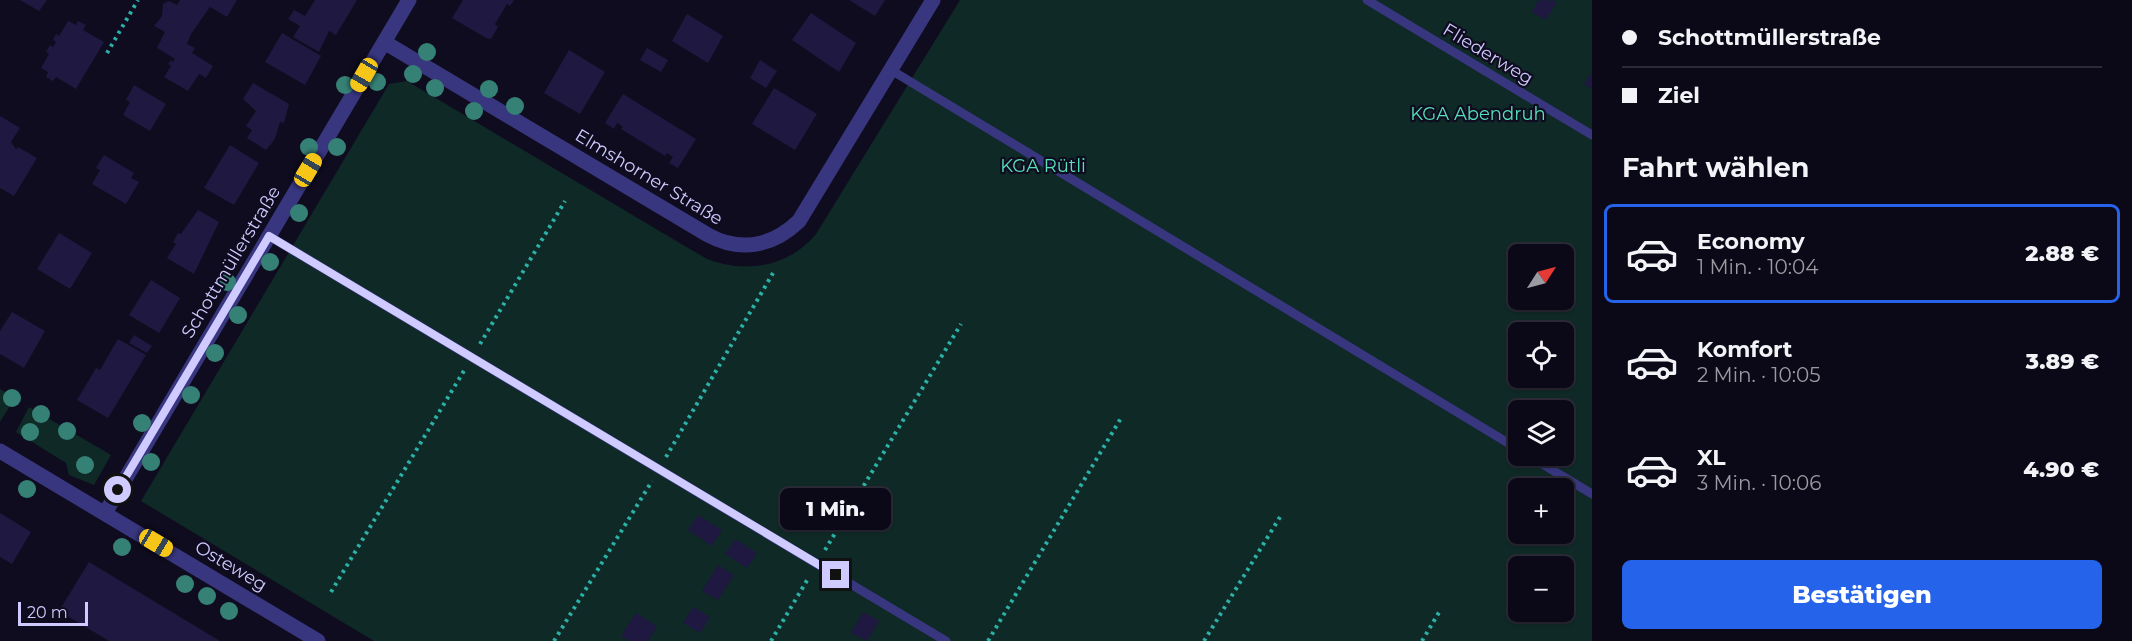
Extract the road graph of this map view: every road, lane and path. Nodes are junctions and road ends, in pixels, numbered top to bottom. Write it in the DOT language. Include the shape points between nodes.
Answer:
graph roads {
  1 [pos="138,0"];
  2 [pos="409,0"];
  3 [pos="933,0"];
  4 [pos="1367,0"];
  5 [pos="384,42"];
  6 [pos="107,53"];
  7 [pos="891,70"];
  8 [pos="1592,135"];
  9 [pos="565,201"];
  10 [pos="269,236"];
  11 [pos="961,324"];
  12 [pos="472,357"];
  13 [pos="1121,418"];
  14 [pos="1508,443"];
  15 [pos="0,451"];
  16 [pos="1546,466"];
  17 [pos="1592,494"];
  18 [pos="105,513"];
  19 [pos="1280,517"];
  20 [pos="817,564"];
  21 [pos="331,592"];
  22 [pos="1441,609"];
  23 [pos="318,641"];
  24 [pos="771,641"];
  25 [pos="946,641"];
  26 [pos="988,641"];
  27 [pos="1204,641"];
  28 [pos="1422,641"];
  1 -- 6 [label="path"];
  2 -- 5 [label="street, Schottmüllerstraße"];
  3 -- 7 [label="street, Elmshorner Straße"];
  4 -- 8 [label="lane, Fliederweg"];
  5 -- 7 [label="street, Elmshorner Straße" via="708,236 743,246 781,237 799,221"];
  5 -- 10 [label="street, Schottmüllerstraße"];
  7 -- 14 [label="lane"];
  9 -- 12 [label="path"];
  10 -- 12 [label="lane"];
  10 -- 18 [label="street, Schottmüllerstraße"];
  11 -- 20 [label="path"];
  12 -- 20 [label="lane"];
  12 -- 21 [label="path"];
  13 -- 26 [label="path"];
  15 -- 18 [label="street, Osteweg"];
  16 -- 17 [label="lane"];
  18 -- 23 [label="street, Osteweg"];
  19 -- 27 [label="path"];
  20 -- 24 [label="path"];
  20 -- 25 [label="lane"];
  22 -- 28 [label="path"];
}
